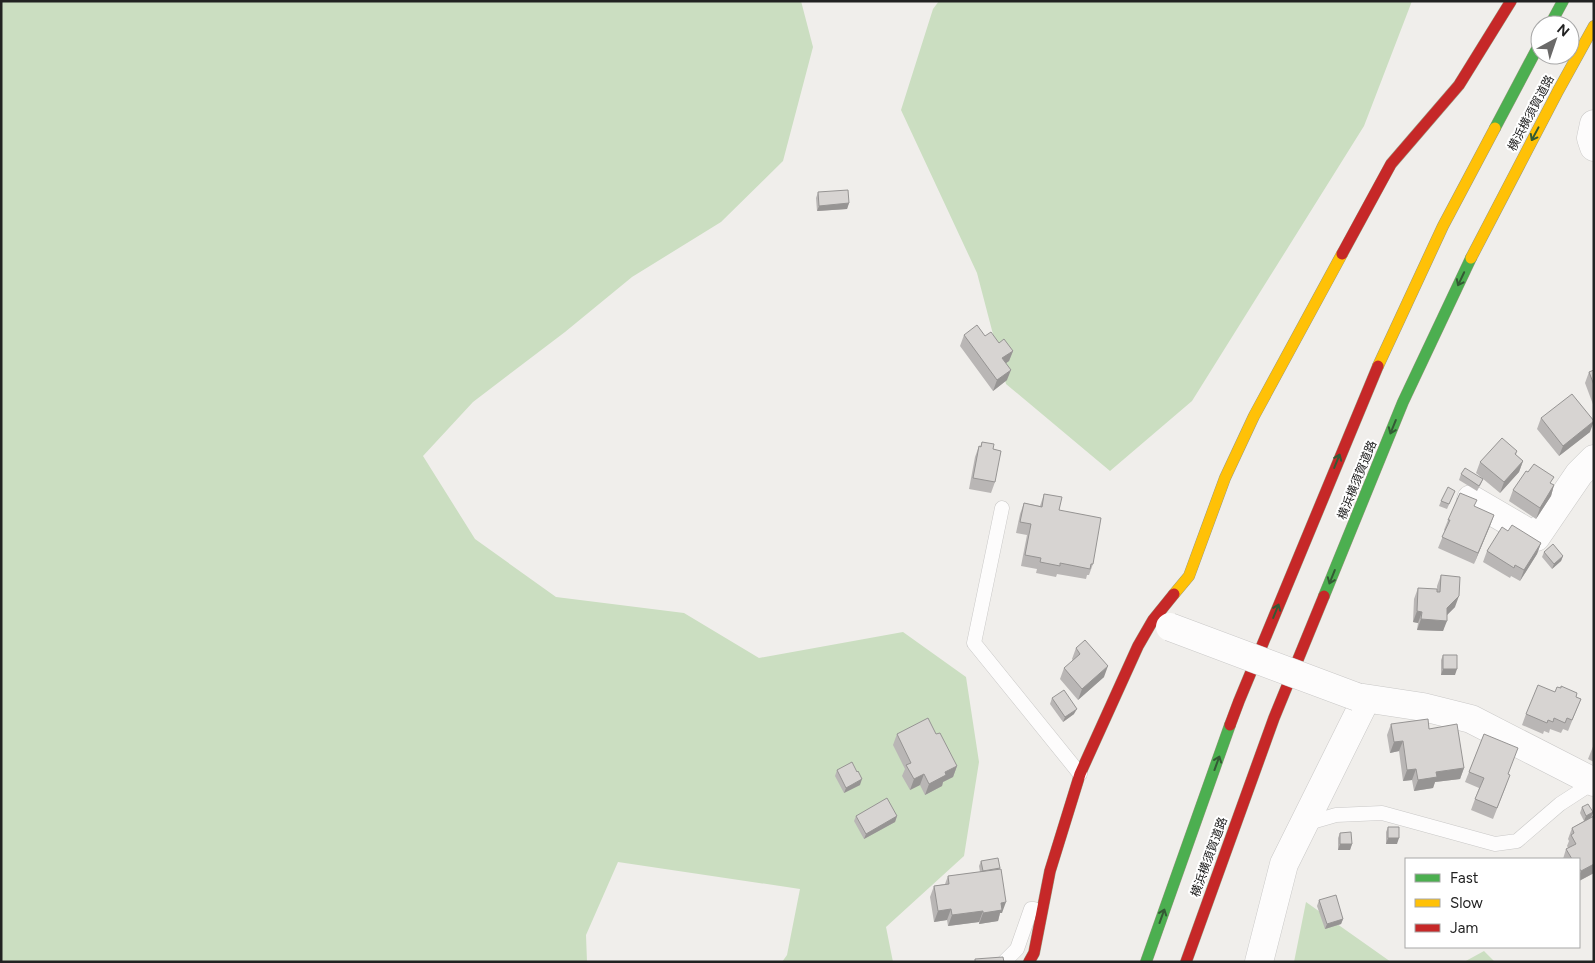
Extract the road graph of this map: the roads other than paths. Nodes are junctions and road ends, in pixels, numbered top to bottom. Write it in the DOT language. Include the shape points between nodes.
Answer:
graph roads {
  1 [pos="1511,1"];
  2 [pos="1563,1"];
  3 [pos="1555,15"];
  4 [pos="1594,26"];
  5 [pos="1530,62"];
  6 [pos="1594,124"];
  7 [pos="1594,146"];
  8 [pos="1594,459"];
  9 [pos="1471,499"];
  10 [pos="1002,508"];
  11 [pos="1162,623"];
  12 [pos="1361,698"];
  13 [pos="1080,774"];
  14 [pos="1594,782"];
  15 [pos="1304,824"];
  16 [pos="1043,908"];
  17 [pos="1004,962"];
  18 [pos="1029,962"];
  19 [pos="1146,962"];
  20 [pos="1186,962"];
  21 [pos="1259,962"];
  1 -- 11 [label="main road" via="1459,85 1391,164 1254,416 1225,478 1189,576"];
  2 -- 3 [label="main road"];
  4 -- 20 [label="main road, 横浜横須賀道路, one-way" via="1478,243 1403,402 1274,718"];
  19 -- 5 [label="main road, 横浜横須賀道路, one-way" via="1239,701 1368,387 1443,226"];
  6 -- 7 [label="street" via="1591,138"];
  8 -- 9 [label="street" via="1579,474 1536,537"];
  10 -- 13 [label="lane" via="974,643"];
  11 -- 12 [label="street, bridge"];
  11 -- 13 [label="main road" via="1138,646"];
  12 -- 14 [label="street" via="1423,707 1471,719"];
  12 -- 15 [label="street"];
  13 -- 16 [label="main road" via="1050,871"];
  14 -- 15 [label="lane" via="1560,804 1517,841 1495,844 1382,813 1336,815"];
  15 -- 21 [label="street" via="1284,864"];
  16 -- 17 [label="lane" via="1031,910 1017,949"];
  16 -- 18 [label="main road" via="1034,953"];
}
